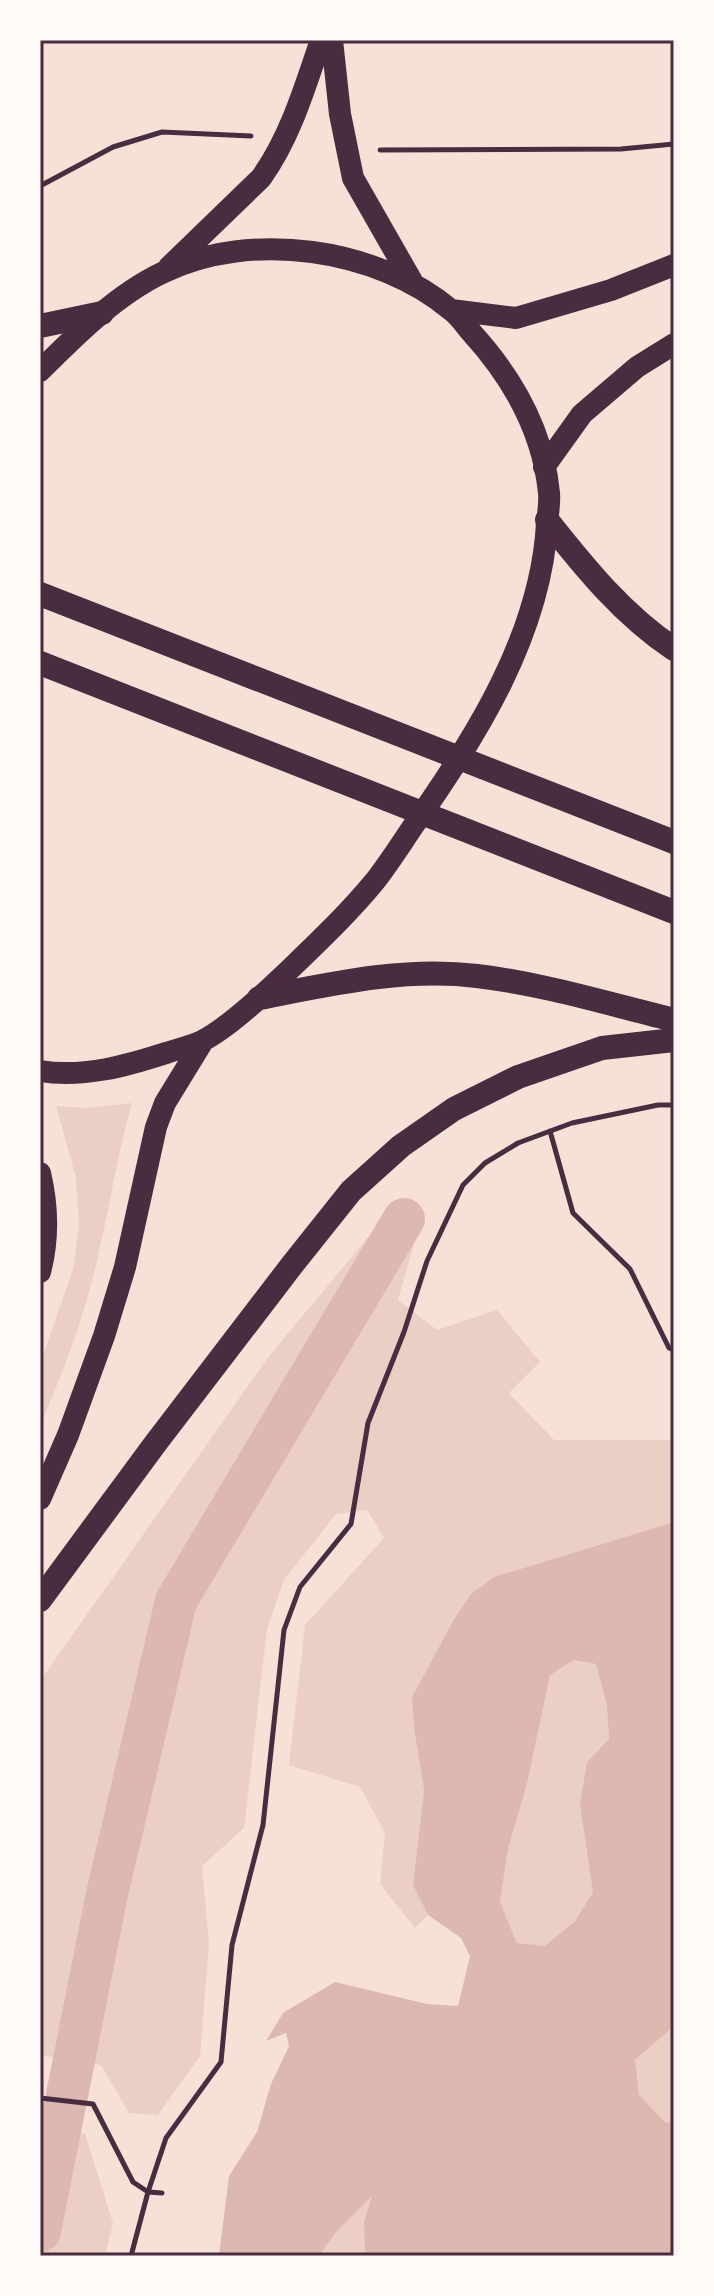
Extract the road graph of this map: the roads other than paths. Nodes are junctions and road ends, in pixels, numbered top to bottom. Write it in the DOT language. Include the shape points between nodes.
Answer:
graph roads {
  1 [pos="321,40"];
  2 [pos="332,40"];
  3 [pos="674,265"];
  4 [pos="164,272"];
  5 [pos="416,288"];
  6 [pos="451,310"];
  7 [pos="102,313"];
  8 [pos="40,326"];
  9 [pos="674,344"];
  10 [pos="40,371"];
  11 [pos="544,467"];
  12 [pos="547,520"];
  13 [pos="40,594"];
  14 [pos="674,649"];
  15 [pos="40,663"];
  16 [pos="674,842"];
  17 [pos="674,912"];
  18 [pos="259,998"];
  19 [pos="674,1020"];
  20 [pos="674,1040"];
  21 [pos="203,1041"];
  22 [pos="40,1071"];
  23 [pos="40,1173"];
  24 [pos="40,1272"];
  25 [pos="40,1499"];
  26 [pos="40,1600"];
  1 -- 4 [label="highway" via="273,163"];
  2 -- 5 [label="highway" via="353,178"];
  3 -- 6 [label="highway" via="516,318"];
  4 -- 5 [label="highway" via="222,253 278,247 339,258 395,275"];
  4 -- 7 [label="highway"];
  5 -- 6 [label="highway"];
  6 -- 11 [label="highway" via="501,364 535,428"];
  7 -- 8 [label="highway"];
  7 -- 10 [label="highway"];
  9 -- 11 [label="highway" via="637,367 582,414"];
  11 -- 12 [label="highway"];
  12 -- 14 [label="highway" via="589,574 643,629"];
  12 -- 18 [label="highway" via="545,559 524,629 491,702 444,782 375,881"];
  13 -- 16 [label="highway"];
  15 -- 17 [label="highway"];
  18 -- 19 [label="highway" via="356,979 474,976"];
  18 -- 21 [label="highway"];
  20 -- 26 [label="highway" via="602,1048 518,1077 454,1109 401,1146 351,1191 292,1265"];
  21 -- 22 [label="highway" via="118,1068"];
  21 -- 25 [label="highway" via="160,1115 104,1336"];
  23 -- 24 [label="highway" via="48,1209"];
}
